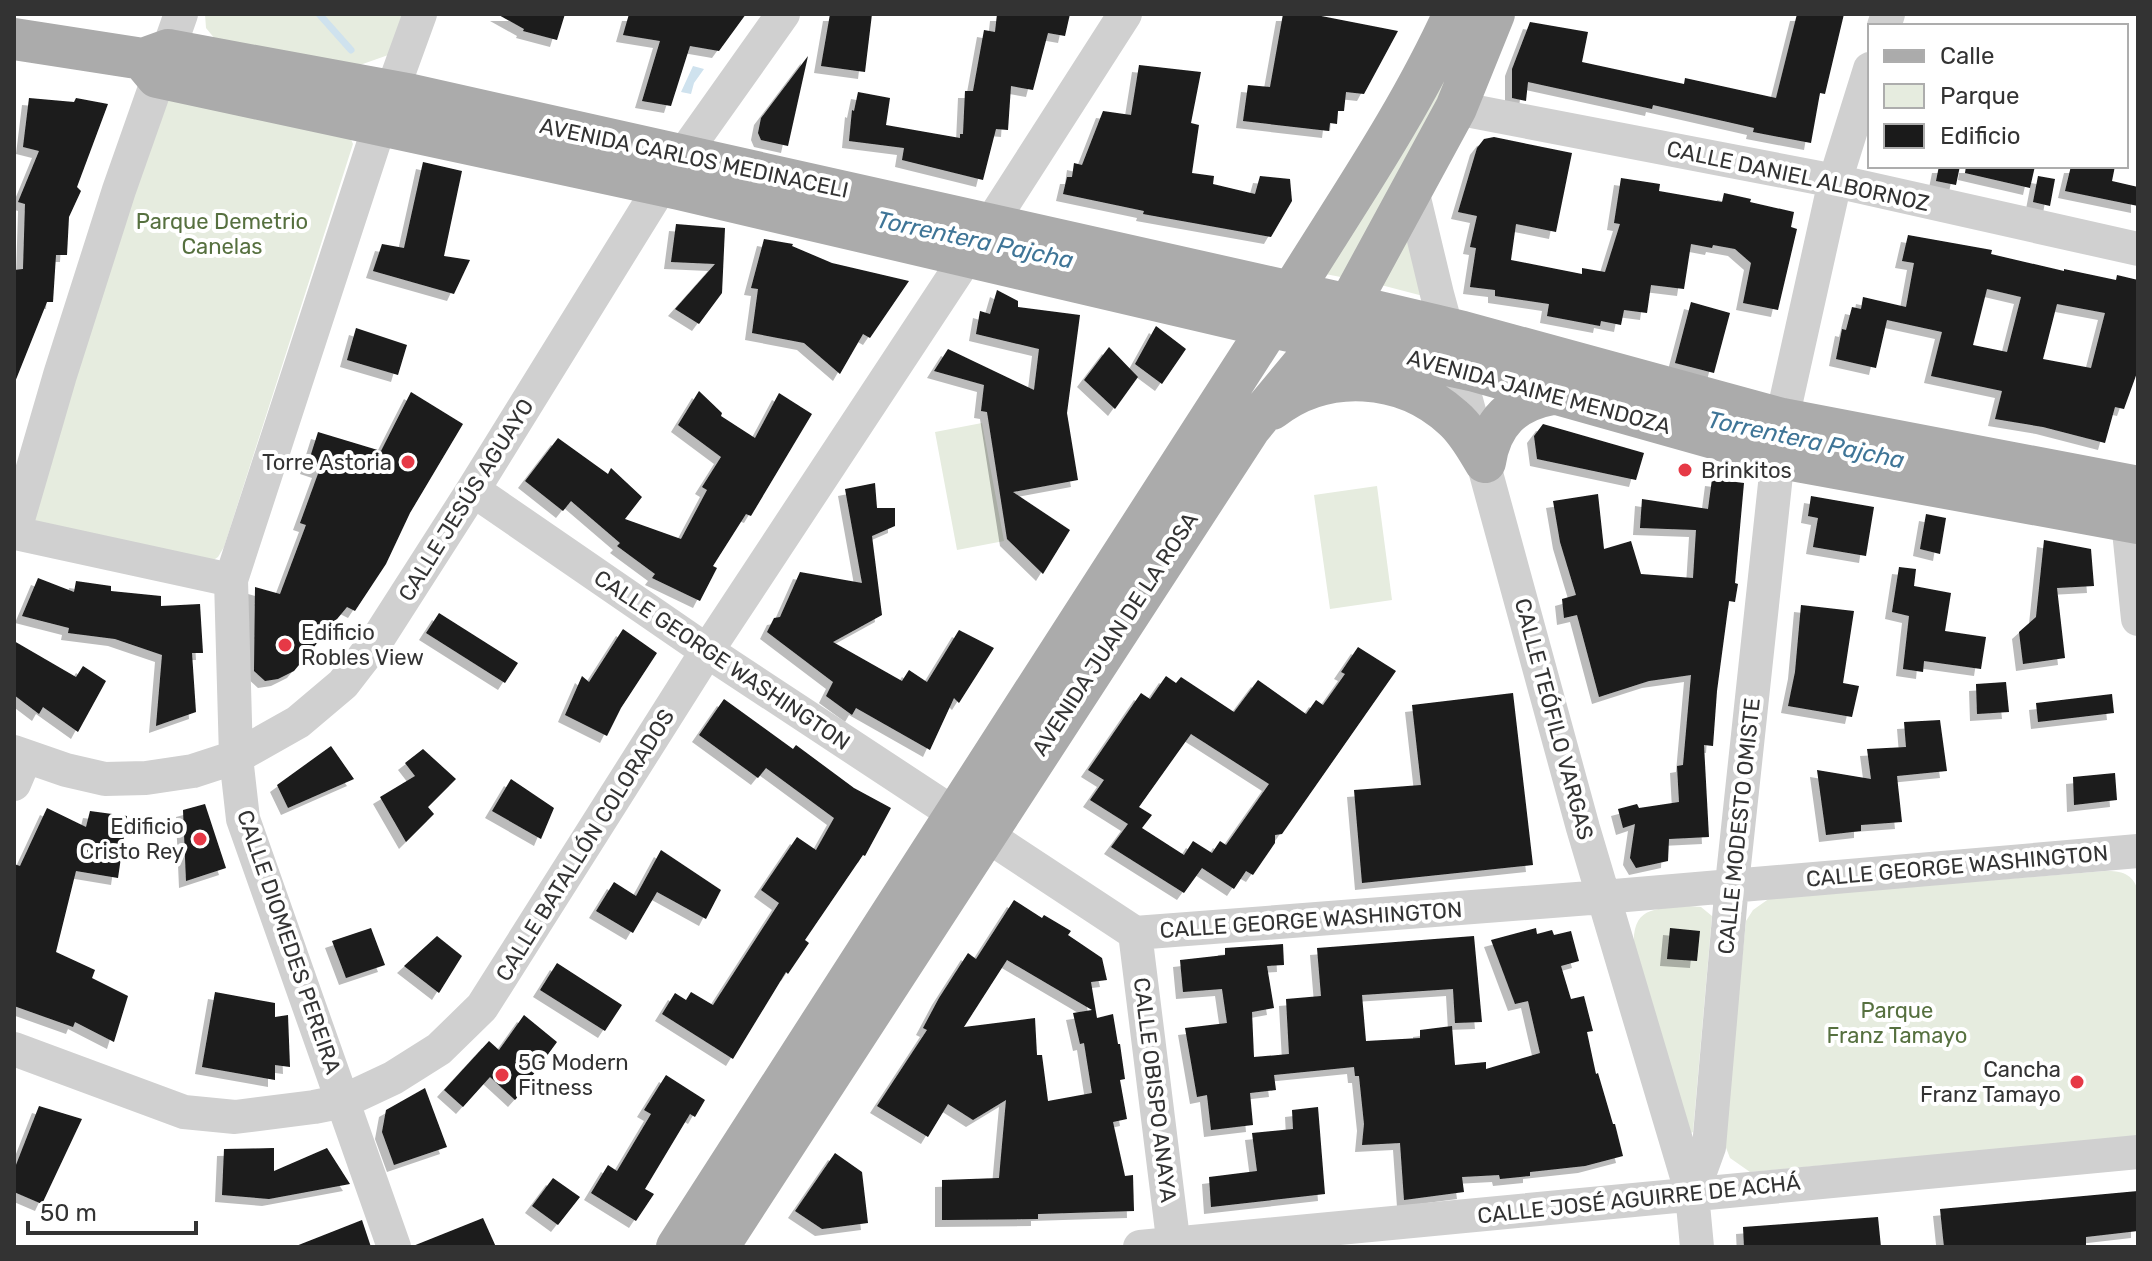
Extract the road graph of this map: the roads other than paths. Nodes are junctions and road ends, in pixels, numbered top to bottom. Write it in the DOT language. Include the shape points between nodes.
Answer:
graph roads {
  1 [pos="420,14"];
  2 [pos="783,14"];
  3 [pos="1125,14"];
  4 [pos="1454,14"];
  5 [pos="1494,14"];
  6 [pos="14,39"];
  7 [pos="162,50"];
  8 [pos="1868,75"];
  9 [pos="385,107"];
  10 [pos="1456,108"];
  11 [pos="671,170"];
  12 [pos="1835,181"];
  13 [pos="1412,190"];
  14 [pos="979,239"];
  15 [pos="2138,249"];
  16 [pos="1349,305"];
  17 [pos="1280,310"];
  18 [pos="1448,329"];
  19 [pos="1324,339"];
  20 [pos="1459,369"];
  21 [pos="1552,394"];
  22 [pos="1250,428"];
  23 [pos="1780,438"];
  24 [pos="1485,462"];
  25 [pos="473,490"];
  26 [pos="2135,499"];
  27 [pos="14,533"];
  28 [pos="231,580"];
  29 [pos="2138,619"];
  30 [pos="707,651"];
  31 [pos="236,757"];
  32 [pos="18,765"];
  33 [pos="970,825"];
  34 [pos="2138,851"];
  35 [pos="1732,884"];
  36 [pos="1603,897"];
  37 [pos="1135,933"];
  38 [pos="14,1049"];
  39 [pos="344,1101"];
  40 [pos="2138,1152"];
  41 [pos="1692,1194"];
  42 [pos="1174,1246"];
  43 [pos="394,1247"];
  44 [pos="677,1247"];
  45 [pos="718,1247"];
  46 [pos="1140,1247"];
  47 [pos="1697,1247"];
  1 -- 9 [label="street"];
  2 -- 11 [label="street, CALLE JESÚS AGUAYO"];
  3 -- 14 [label="street, CALLE BATALLÓN COLORADOS"];
  4 -- 17 [label="main road, AVENIDA JUAN DE LA ROSA" via="1368,173"];
  5 -- 10 [label="main road, AVENIDA JUAN DE LA ROSA"];
  6 -- 7 [label="main road, AVENIDA CARLOS MEDINACELI"];
  7 -- 9 [label="main road, AVENIDA CARLOS MEDINACELI"];
  7 -- 27 [label="street"];
  8 -- 12 [label="street, CALLE MODESTO OMISTE"];
  9 -- 11 [label="main road, AVENIDA CARLOS MEDINACELI"];
  9 -- 28 [label="street"];
  10 -- 12 [label="street, CALLE DANIEL ALBORNOZ"];
  10 -- 13 [label="main road, AVENIDA JUAN DE LA ROSA"];
  11 -- 14 [label="main road, AVENIDA CARLOS MEDINACELI"];
  11 -- 25 [label="street, CALLE JESÚS AGUAYO"];
  12 -- 15 [label="street, CALLE DANIEL ALBORNOZ"];
  12 -- 23 [label="street, CALLE MODESTO OMISTE"];
  13 -- 16 [label="main road, AVENIDA JUAN DE LA ROSA"];
  13 -- 18 [label="street, CALLE TEÓFILO VARGAS"];
  14 -- 17 [label="main road, AVENIDA CARLOS MEDINACELI"];
  14 -- 30 [label="street, CALLE BATALLÓN COLORADOS"];
  16 -- 17 [label="main road, AVENIDA JAIME MENDOZA"];
  16 -- 18 [label="main road, AVENIDA JAIME MENDOZA"];
  16 -- 19 [label="main road, AVENIDA JUAN DE LA ROSA"];
  17 -- 19 [label="main road, AVENIDA JAIME MENDOZA"];
  17 -- 33 [label="main road, AVENIDA JUAN DE LA ROSA"];
  18 -- 20 [label="street, CALLE TEÓFILO VARGAS"];
  18 -- 23 [label="main road, AVENIDA JAIME MENDOZA"];
  19 -- 20 [label="main road, AVENIDA JAIME MENDOZA"];
  19 -- 22 [label="main road, AVENIDA JUAN DE LA ROSA"];
  20 -- 21 [label="main road, AVENIDA JAIME MENDOZA"];
  20 -- 24 [label="street, CALLE TEÓFILO VARGAS"];
  21 -- 23 [label="main road, AVENIDA JAIME MENDOZA"];
  21 -- 24 [label="main road" via="1527,400 1505,415"];
  22 -- 24 [label="main road" via="1304,390 1361,379 1412,391 1434,403 1455,419"];
  22 -- 33 [label="main road, AVENIDA JUAN DE LA ROSA"];
  23 -- 26 [label="main road, AVENIDA JAIME MENDOZA"];
  23 -- 35 [label="street, CALLE MODESTO OMISTE"];
  24 -- 36 [label="street, CALLE TEÓFILO VARGAS"];
  25 -- 30 [label="street, CALLE GEORGE WASHINGTON"];
  25 -- 31 [label="street, CALLE JESÚS AGUAYO" via="343,684 298,722"];
  26 -- 29 [label="street"];
  27 -- 28 [label="street"];
  28 -- 31 [label="street, CALLE DIOMEDES PEREIRA"];
  30 -- 33 [label="street, CALLE GEORGE WASHINGTON"];
  30 -- 39 [label="street, CALLE BATALLÓN COLORADOS" via="482,1007 439,1049"];
  31 -- 32 [label="street, CALLE JESÚS AGUAYO" via="146,778 105,779"];
  31 -- 39 [label="street, CALLE DIOMEDES PEREIRA" via="243,819"];
  33 -- 37 [label="street, CALLE GEORGE WASHINGTON"];
  33 -- 44 [label="main road, AVENIDA JUAN DE LA ROSA"];
  33 -- 45 [label="main road, AVENIDA JUAN DE LA ROSA"];
  34 -- 35 [label="street, CALLE GEORGE WASHINGTON"];
  35 -- 36 [label="street, CALLE GEORGE WASHINGTON"];
  35 -- 41 [label="street, CALLE MODESTO OMISTE" via="1709,1147"];
  36 -- 37 [label="street, CALLE GEORGE WASHINGTON"];
  36 -- 41 [label="street, CALLE TEÓFILO VARGAS"];
  37 -- 42 [label="street, CALLE OBISPO ANAYA"];
  38 -- 39 [label="street, CALLE BATALLÓN COLORADOS" via="184,1112 235,1117"];
  39 -- 43 [label="street, CALLE DIOMEDES PEREIRA"];
  40 -- 41 [label="street, CALLE JOSÉ AGUIRRE DE ACHÁ"];
  41 -- 42 [label="street, CALLE JOSÉ AGUIRRE DE ACHÁ"];
  41 -- 47 [label="street, CALLE TEÓFILO VARGAS"];
  42 -- 46 [label="street, CALLE JOSÉ AGUIRRE DE ACHÁ"];
}
